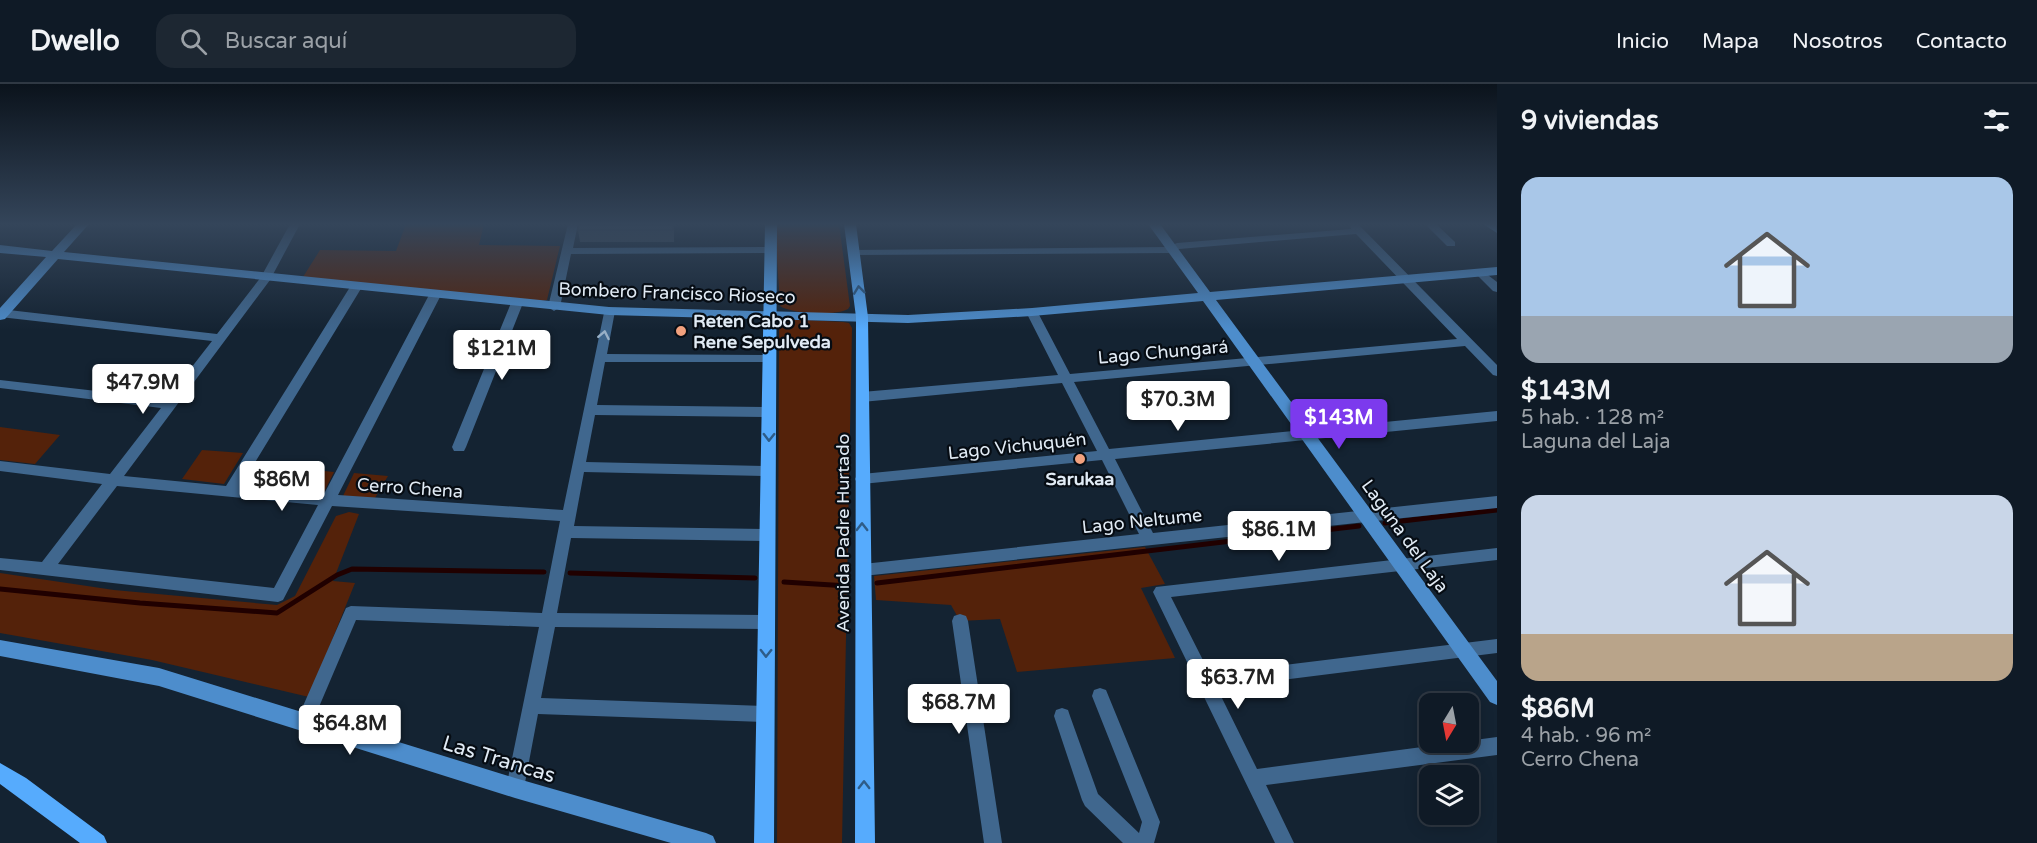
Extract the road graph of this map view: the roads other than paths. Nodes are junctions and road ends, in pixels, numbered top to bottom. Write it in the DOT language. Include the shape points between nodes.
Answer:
graph roads {
  1 [pos="51,259"];
  2 [pos="96,259"];
  3 [pos="276,259"];
  4 [pos="566,259"];
  5 [pos="772,259"];
  6 [pos="855,259"];
  7 [pos="1180,259"];
  8 [pos="1387,259"];
  9 [pos="1497,271"];
  10 [pos="1479,272"];
  11 [pos="266,278"];
  12 [pos="1406,279"];
  13 [pos="356,287"];
  14 [pos="1497,288"];
  15 [pos="435,295"];
  16 [pos="1207,296"];
  17 [pos="517,303"];
  18 [pos="554,307"];
  19 [pos="609,311"];
  20 [pos="1032,312"];
  21 [pos="1,314"];
  22 [pos="770,315"];
  23 [pos="862,317"];
  24 [pos="220,338"];
  25 [pos="1467,342"];
  26 [pos="599,358"];
  27 [pos="770,358"];
  28 [pos="1254,362"];
  29 [pos="1497,372"];
  30 [pos="1067,378"];
  31 [pos="0,384"];
  32 [pos="861,397"];
  33 [pos="170,404"];
  34 [pos="589,410"];
  35 [pos="769,412"];
  36 [pos="1497,416"];
  37 [pos="1308,435"];
  38 [pos="459,447"];
  39 [pos="1106,455"];
  40 [pos="0,466"];
  41 [pos="578,466"];
  42 [pos="768,471"];
  43 [pos="862,479"];
  44 [pos="112,482"];
  45 [pos="230,491"];
  46 [pos="327,501"];
  47 [pos="1497,502"];
  48 [pos="567,516"];
  49 [pos="1366,516"];
  50 [pos="565,532"];
  51 [pos="768,535"];
  52 [pos="1149,539"];
  53 [pos="1497,554"];
  54 [pos="0,564"];
  55 [pos="1402,565"];
  56 [pos="45,570"];
  57 [pos="863,570"];
  58 [pos="548,620"];
  59 [pos="960,621"];
  60 [pos="766,622"];
  61 [pos="1497,646"];
  62 [pos="0,648"];
  63 [pos="1464,650"];
  64 [pos="1205,682"];
  65 [pos="1100,696"];
  66 [pos="1497,696"];
  67 [pos="531,706"];
  68 [pos="765,714"];
  69 [pos="1062,716"];
  70 [pos="304,722"];
  71 [pos="1497,746"];
  72 [pos="0,773"];
  73 [pos="1253,778"];
  74 [pos="515,788"];
  75 [pos="97,843"];
  76 [pos="706,843"];
  77 [pos="764,843"];
  78 [pos="865,843"];
  79 [pos="993,843"];
  80 [pos="1136,843"];
  81 [pos="1145,843"];
  82 [pos="1285,843"];
  1 -- 21 [label="street"];
  2 -- 11 [label="street, Bombero Francisco Rioseco"];
  3 -- 11 [label="street"];
  4 -- 18 [label="street"];
  5 -- 22 [label="main road"];
  23 -- 6 [label="main road, Avenida Padre Hurtado, one-way"];
  7 -- 16 [label="street, Laguna del Laja"];
  8 -- 12 [label="street"];
  9 -- 10 [label="street, Bombero Francisco Rioseco"];
  10 -- 12 [label="street, Bombero Francisco Rioseco"];
  10 -- 14 [label="street"];
  11 -- 13 [label="street, Bombero Francisco Rioseco"];
  11 -- 24 [label="street"];
  12 -- 16 [label="street, Bombero Francisco Rioseco"];
  12 -- 25 [label="street"];
  13 -- 15 [label="street, Bombero Francisco Rioseco"];
  13 -- 45 [label="street"];
  15 -- 17 [label="street, Bombero Francisco Rioseco"];
  15 -- 46 [label="street"];
  16 -- 20 [label="street, Bombero Francisco Rioseco"];
  16 -- 28 [label="street, Laguna del Laja"];
  17 -- 18 [label="street, Bombero Francisco Rioseco"];
  17 -- 38 [label="street"];
  18 -- 19 [label="street, Bombero Francisco Rioseco"];
  19 -- 22 [label="street, Bombero Francisco Rioseco"];
  26 -- 19 [label="street, one-way"];
  20 -- 23 [label="street, Bombero Francisco Rioseco"];
  20 -- 30 [label="street"];
  21 -- 24 [label="street"];
  22 -- 23 [label="street, Bombero Francisco Rioseco"];
  22 -- 27 [label="main road"];
  23 -- 32 [label="main road, Avenida Padre Hurtado"];
  24 -- 33 [label="street"];
  25 -- 28 [label="street, Lago Chungará"];
  25 -- 29 [label="street"];
  26 -- 27 [label="street"];
  26 -- 34 [label="street"];
  27 -- 35 [label="main road"];
  28 -- 30 [label="street, Lago Chungará"];
  28 -- 37 [label="street, Laguna del Laja"];
  30 -- 32 [label="street, Lago Chungará"];
  30 -- 39 [label="street"];
  31 -- 33 [label="street"];
  32 -- 43 [label="main road, Avenida Padre Hurtado"];
  33 -- 44 [label="street"];
  34 -- 35 [label="street"];
  34 -- 41 [label="street"];
  35 -- 42 [label="main road, one-way"];
  36 -- 37 [label="street, Lago Vichuquén"];
  37 -- 39 [label="street, Lago Vichuquén"];
  37 -- 49 [label="street, Laguna del Laja"];
  39 -- 43 [label="street, Lago Vichuquén"];
  39 -- 52 [label="street"];
  40 -- 44 [label="street, Cerro Chena"];
  41 -- 42 [label="street"];
  41 -- 48 [label="street"];
  42 -- 51 [label="main road"];
  57 -- 43 [label="main road, Avenida Padre Hurtado, one-way"];
  44 -- 45 [label="street, Cerro Chena"];
  44 -- 56 [label="street"];
  45 -- 46 [label="street, Cerro Chena"];
  46 -- 48 [label="street, Cerro Chena"];
  46 -- 56 [label="street" via="278,595"];
  47 -- 49 [label="street, Lago Neltume"];
  48 -- 50 [label="street"];
  49 -- 52 [label="street, Lago Neltume"];
  49 -- 55 [label="street, Laguna del Laja"];
  50 -- 51 [label="street"];
  50 -- 58 [label="street"];
  51 -- 60 [label="main road"];
  52 -- 57 [label="street, Lago Neltume"];
  53 -- 55 [label="street"];
  54 -- 56 [label="street"];
  55 -- 63 [label="street, Laguna del Laja"];
  55 -- 64 [label="street" via="1161,592"];
  78 -- 57 [label="main road, Avenida Padre Hurtado, one-way"];
  58 -- 60 [label="street"];
  58 -- 67 [label="street"];
  58 -- 70 [label="street" via="351,613"];
  59 -- 79 [label="street"];
  60 -- 68 [label="main road, one-way"];
  61 -- 63 [label="street"];
  62 -- 70 [label="street, Las Trancas" via="159,677"];
  63 -- 64 [label="street"];
  63 -- 66 [label="street, Laguna del Laja"];
  64 -- 73 [label="street"];
  65 -- 81 [label="street" via="1151,822"];
  67 -- 68 [label="street"];
  67 -- 74 [label="street"];
  68 -- 77 [label="main road"];
  69 -- 80 [label="street" via="1091,800"];
  70 -- 74 [label="street, Las Trancas"];
  71 -- 73 [label="street"];
  72 -- 75 [label="main road"];
  73 -- 82 [label="street"];
  74 -- 76 [label="street, Las Trancas"];
}
